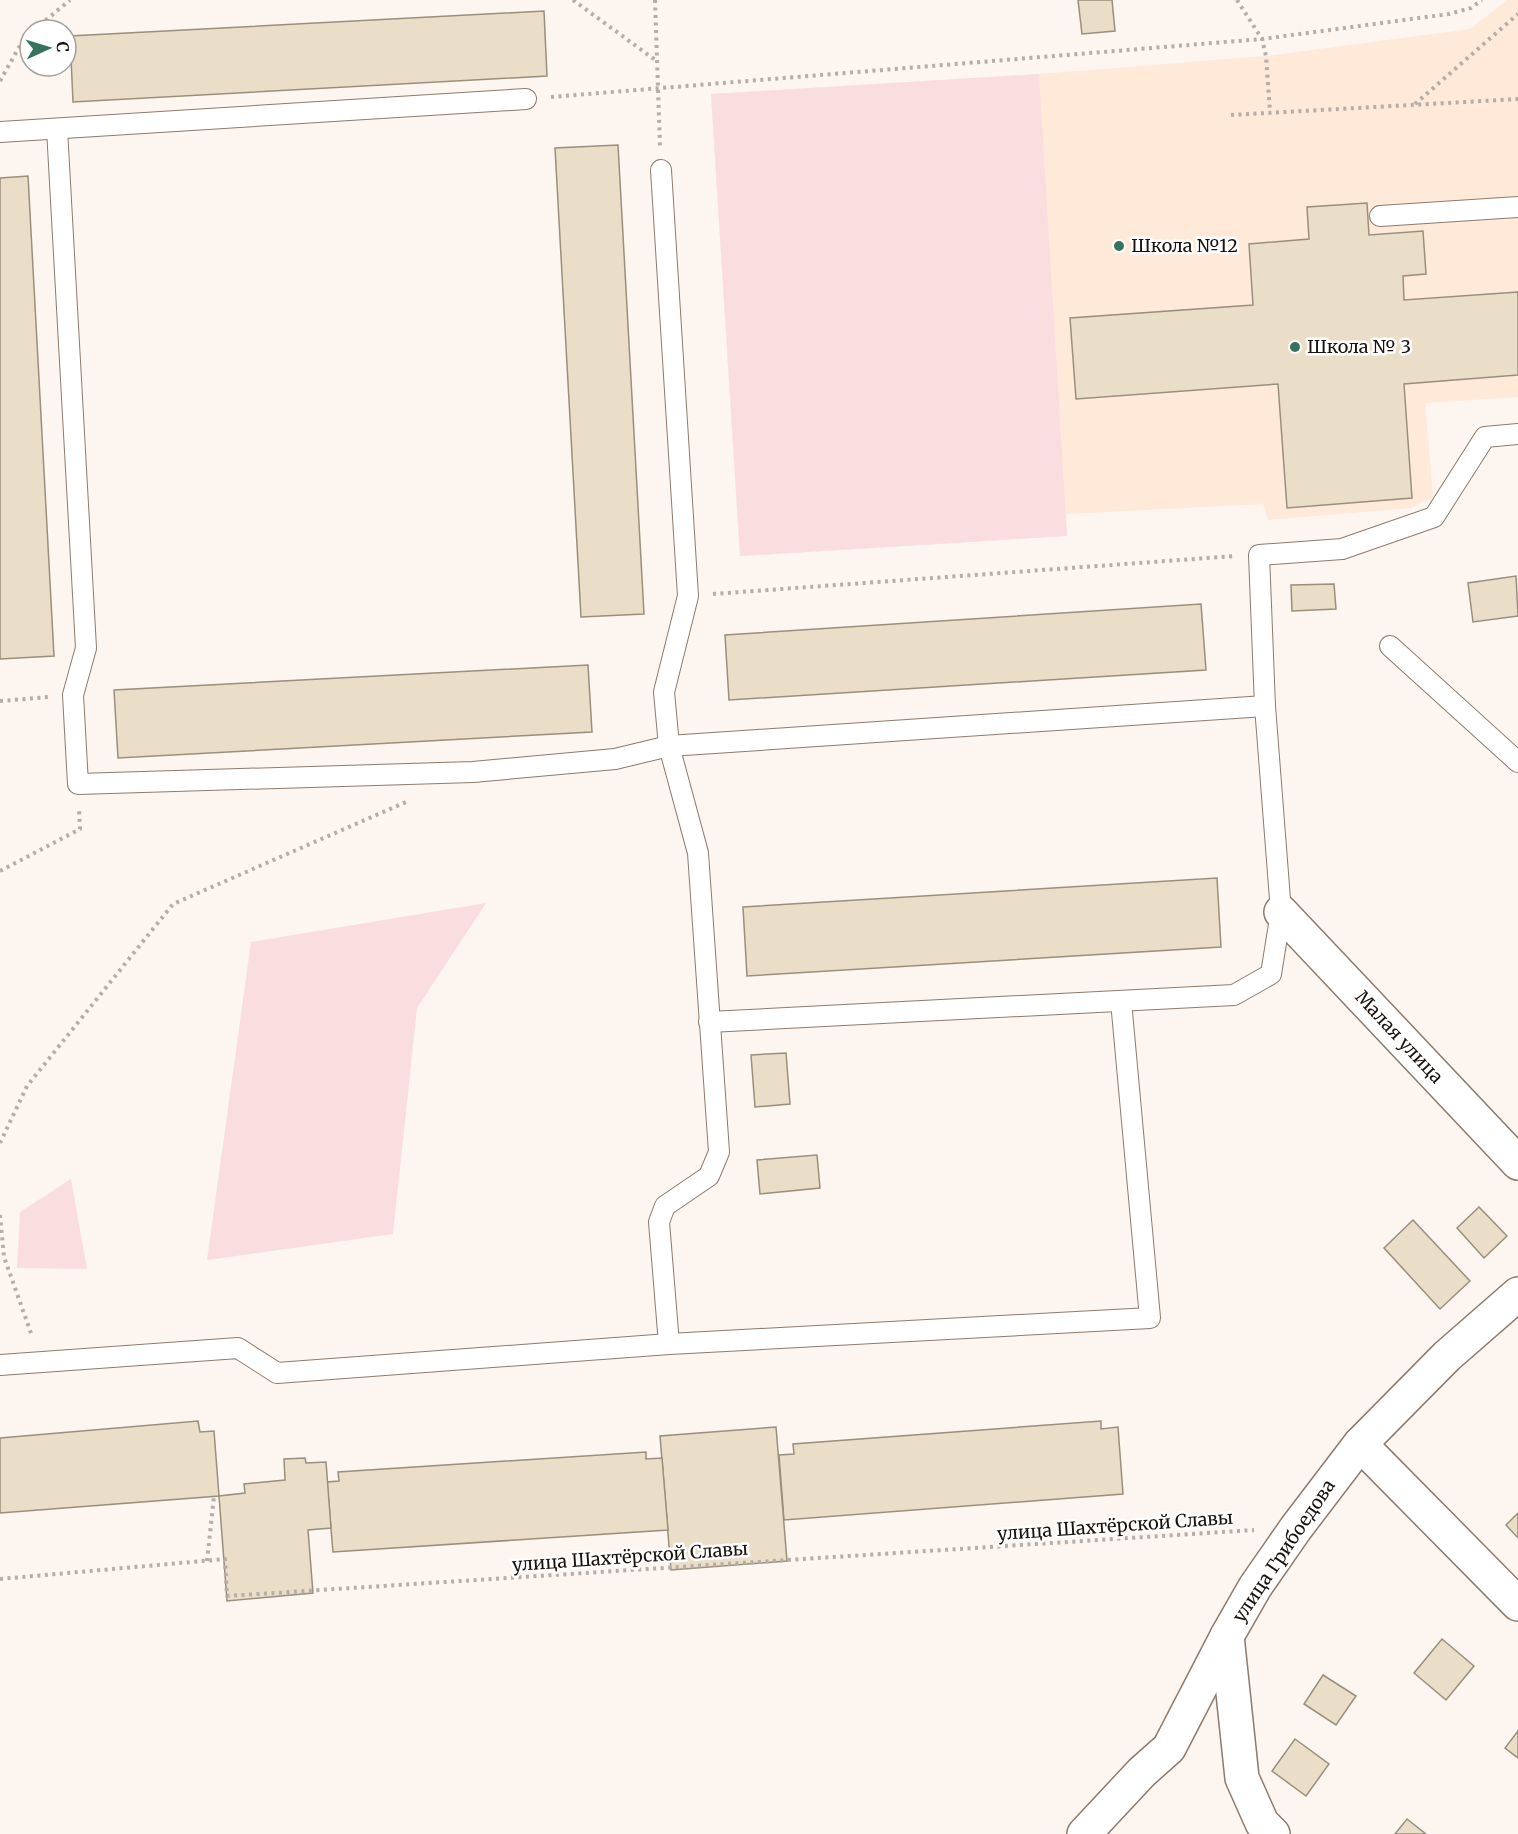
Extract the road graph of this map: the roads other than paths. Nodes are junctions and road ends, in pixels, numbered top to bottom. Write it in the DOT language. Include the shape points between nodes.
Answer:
graph roads {
  1 [pos="526,99"];
  2 [pos="57,129"];
  3 [pos="0,132"];
  4 [pos="661,170"];
  5 [pos="1518,207"];
  6 [pos="1380,216"];
  7 [pos="1518,434"];
  8 [pos="1390,646"];
  9 [pos="1264,706"];
  10 [pos="669,746"];
  11 [pos="1518,762"];
  12 [pos="1281,912"];
  13 [pos="1121,1001"];
  14 [pos="710,1022"];
  15 [pos="1518,1163"];
  16 [pos="1518,1294"];
  17 [pos="669,1344"];
  18 [pos="0,1365"];
  19 [pos="1360,1444"];
  20 [pos="1518,1604"];
  21 [pos="1227,1636"];
  22 [pos="1084,1834"];
  23 [pos="1273,1834"];
  1 -- 2 [label="lane"];
  2 -- 3 [label="lane"];
  2 -- 10 [label="lane" via="86,648 73,695 78,784 473,772 615,759"];
  4 -- 10 [label="lane" via="688,596 664,692"];
  5 -- 6 [label="lane"];
  7 -- 9 [label="lane" via="1485,437 1434,517 1342,549 1259,555"];
  8 -- 11 [label="lane"];
  9 -- 10 [label="lane"];
  9 -- 12 [label="lane"];
  10 -- 14 [label="lane" via="698,853"];
  12 -- 13 [label="lane" via="1271,974 1234,995"];
  12 -- 15 [label="street, Малая улица"];
  13 -- 14 [label="lane"];
  13 -- 17 [label="lane" via="1150,1318"];
  14 -- 17 [label="lane" via="718,1152 709,1176 665,1206 659,1222"];
  16 -- 19 [label="street, улица Грибоедова" via="1447,1356"];
  17 -- 18 [label="lane" via="278,1373 238,1348"];
  19 -- 20 [label="street"];
  19 -- 21 [label="street, улица Грибоедова" via="1255,1587"];
  21 -- 22 [label="street, улица Грибоедова" via="1168,1748"];
  21 -- 23 [label="street" via="1242,1778 1262,1823"];
}
